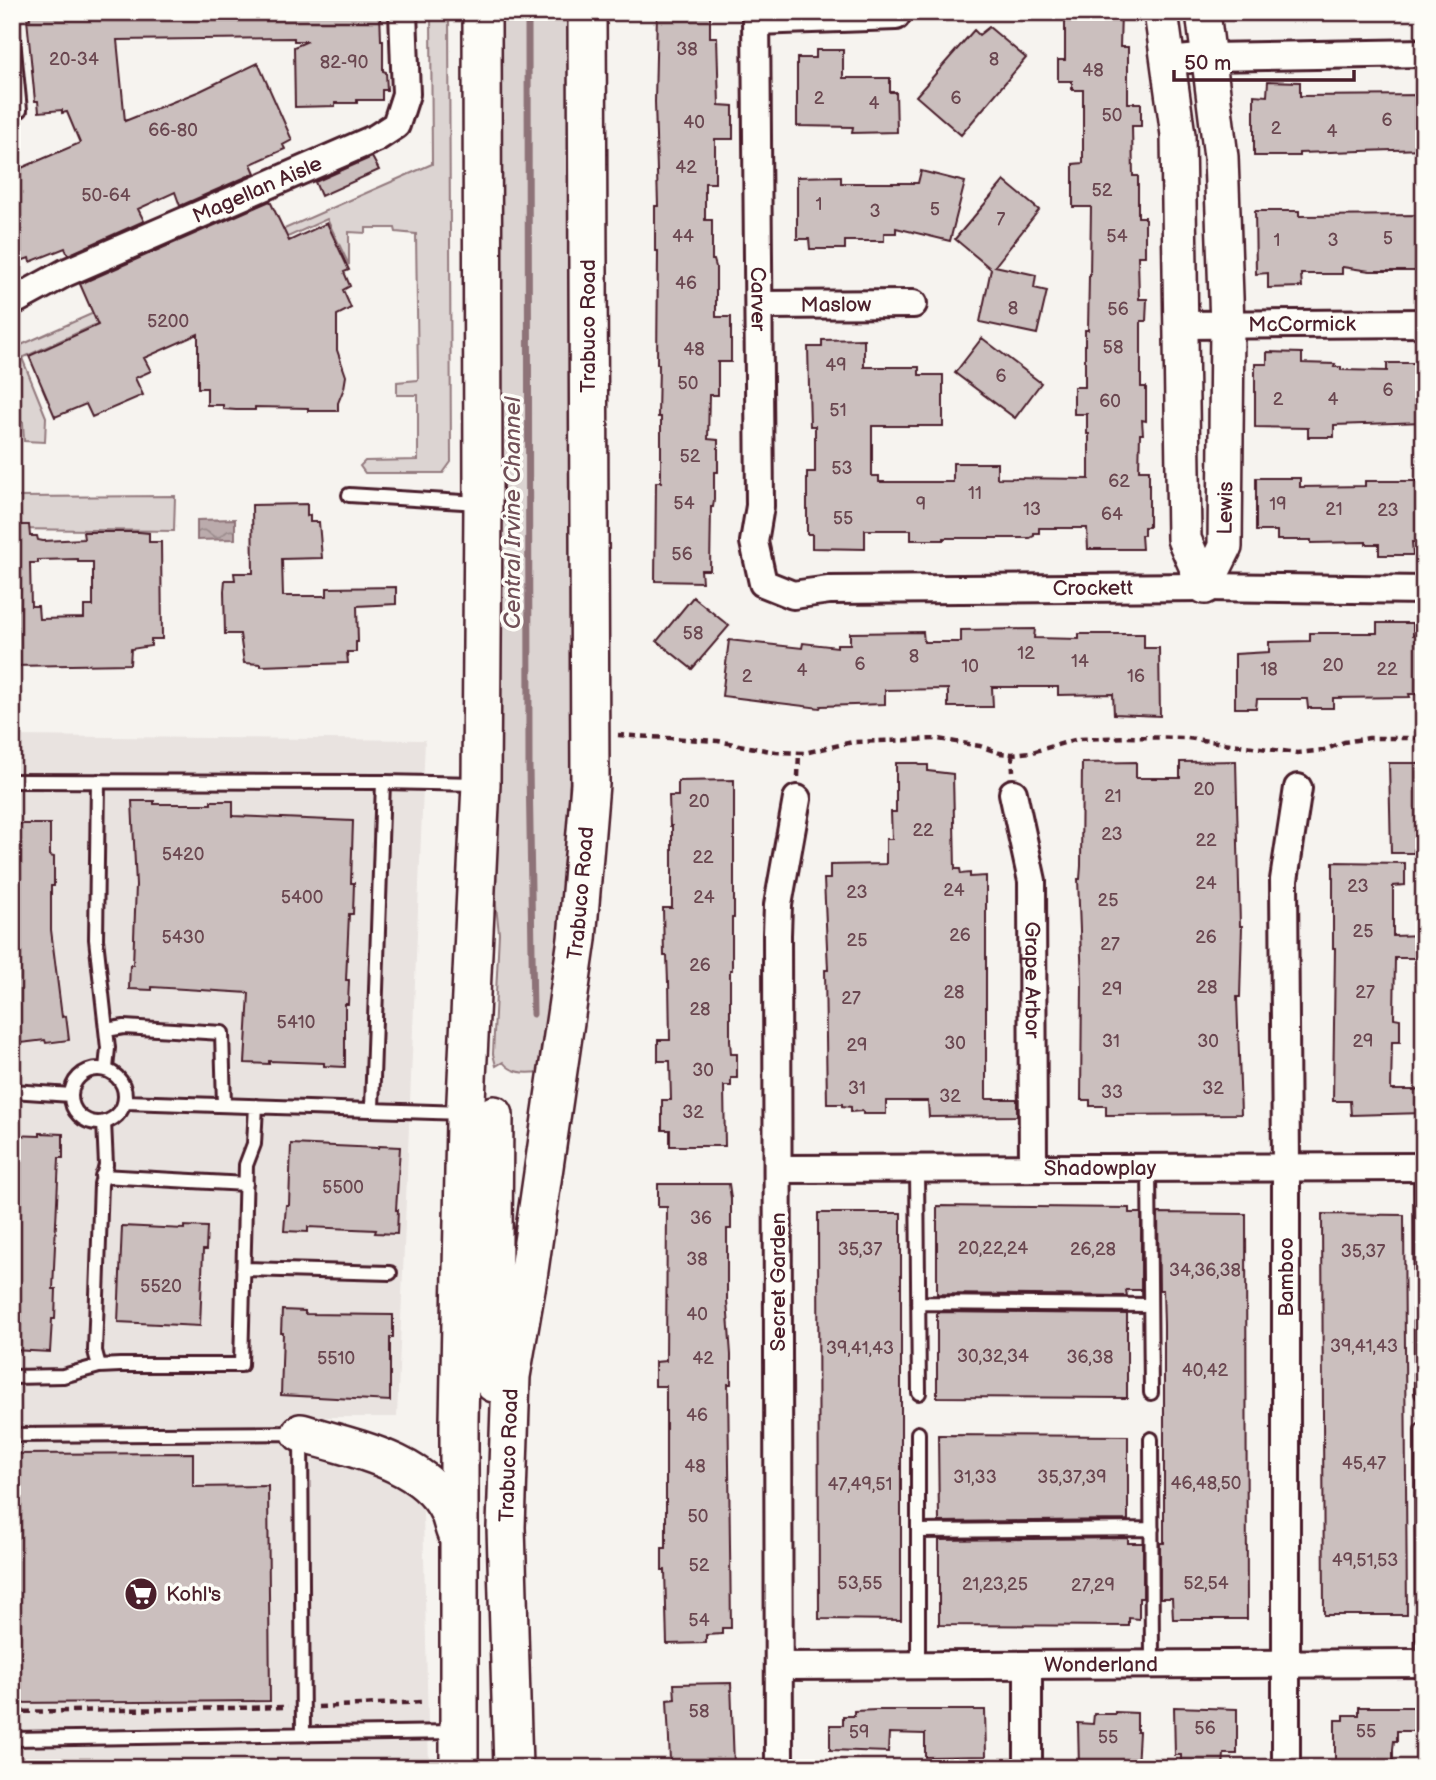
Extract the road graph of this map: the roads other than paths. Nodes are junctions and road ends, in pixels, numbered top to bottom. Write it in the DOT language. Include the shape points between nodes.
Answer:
graph roads {
  1 [pos="403,12"];
  2 [pos="482,12"];
  3 [pos="587,12"];
  4 [pos="1161,12"];
  5 [pos="1203,12"];
  6 [pos="896,16"];
  7 [pos="756,17"];
  8 [pos="12,30"];
  9 [pos="1424,54"];
  10 [pos="1210,57"];
  11 [pos="1168,61"];
  12 [pos="12,113"];
  13 [pos="12,302"];
  14 [pos="913,304"];
  15 [pos="759,305"];
  16 [pos="1424,323"];
  17 [pos="1181,325"];
  18 [pos="1227,325"];
  19 [pos="349,495"];
  20 [pos="483,503"];
  21 [pos="763,583"];
  22 [pos="1206,587"];
  23 [pos="1424,590"];
  24 [pos="12,781"];
  25 [pos="98,781"];
  26 [pos="383,782"];
  27 [pos="481,785"];
  28 [pos="1298,788"];
  29 [pos="1013,793"];
  30 [pos="797,799"];
  31 [pos="106,1030"];
  32 [pos="106,1069"];
  33 [pos="12,1091"];
  34 [pos="71,1095"];
  35 [pos="125,1102"];
  36 [pos="223,1105"];
  37 [pos="257,1105"];
  38 [pos="372,1108"];
  39 [pos="480,1114"];
  40 [pos="551,1117"];
  41 [pos="104,1122"];
  42 [pos="1286,1167"];
  43 [pos="1422,1167"];
  44 [pos="917,1168"];
  45 [pos="1033,1168"];
  46 [pos="1149,1168"];
  47 [pos="778,1169"];
  48 [pos="103,1176"];
  49 [pos="246,1184"];
  50 [pos="243,1269"];
  51 [pos="390,1273"];
  52 [pos="918,1303"];
  53 [pos="1422,1303"];
  54 [pos="1150,1305"];
  55 [pos="99,1366"];
  56 [pos="12,1377"];
  57 [pos="919,1393"];
  58 [pos="1151,1393"];
  59 [pos="1422,1394"];
  60 [pos="508,1425"];
  61 [pos="1422,1430"];
  62 [pos="301,1433"];
  63 [pos="918,1433"];
  64 [pos="12,1435"];
  65 [pos="1151,1439"];
  66 [pos="1152,1529"];
  67 [pos="1423,1529"];
  68 [pos="918,1531"];
  69 [pos="459,1544"];
  70 [pos="1423,1663"];
  71 [pos="1286,1664"];
  72 [pos="1028,1665"];
  73 [pos="1152,1665"];
  74 [pos="779,1666"];
  75 [pos="918,1666"];
  76 [pos="303,1734"];
  77 [pos="12,1739"];
  78 [pos="459,1750"];
  79 [pos="513,1768"];
  80 [pos="779,1768"];
  81 [pos="1028,1768"];
  82 [pos="1286,1768"];
  1 -- 13 [label="street, Magellan Aisle" via="406,94 396,125 376,138 65,273"];
  2 -- 20 [label="main road"];
  3 -- 40 [label="main road, Trabuco Road" via="590,784 577,939"];
  4 -- 11 [label="street, Lewis"];
  5 -- 10 [label="street, Lewis"];
  6 -- 7 [label="street"];
  7 -- 15 [label="street, Carver"];
  8 -- 12 [label="lane" via="20,110"];
  9 -- 10 [label="street"];
  10 -- 11 [label="street"];
  10 -- 18 [label="street, Lewis" via="1220,157"];
  11 -- 17 [label="street, Lewis" via="1178,135"];
  14 -- 15 [label="street, Maslow"];
  15 -- 21 [label="street, Carver" via="760,506 754,542"];
  16 -- 18 [label="street, McCormick"];
  17 -- 18 [label="street, McCormick"];
  17 -- 22 [label="street, Lewis" via="1184,539"];
  18 -- 22 [label="street, Lewis" via="1225,548"];
  19 -- 20 [label="lane"];
  20 -- 27 [label="main road"];
  21 -- 22 [label="street, Crockett" via="793,595 829,590"];
  22 -- 23 [label="street, Crockett"];
  24 -- 25 [label="lane"];
  25 -- 26 [label="lane"];
  25 -- 31 [label="lane" via="96,939"];
  26 -- 27 [label="lane"];
  26 -- 38 [label="lane"];
  27 -- 39 [label="main road"];
  28 -- 42 [label="street, Bamboo" via="1284,880"];
  29 -- 45 [label="street, Grape Arbor" via="1031,881"];
  30 -- 47 [label="street, Secret Garden" via="778,905"];
  31 -- 32 [label="lane"];
  31 -- 36 [label="lane" via="222,1033"];
  32 -- 34 [label="lane" via="80,1075"];
  32 -- 35 [label="lane" via="122,1083"];
  33 -- 34 [label="lane"];
  34 -- 41 [label="lane" via="81,1117"];
  35 -- 36 [label="lane"];
  35 -- 41 [label="lane" via="118,1114"];
  36 -- 37 [label="lane"];
  37 -- 38 [label="lane"];
  37 -- 49 [label="lane"];
  38 -- 39 [label="lane"];
  39 -- 40 [label="main road"];
  39 -- 60 [label="main road" via="492,1379"];
  39 -- 69 [label="main road"];
  40 -- 60 [label="main road, Trabuco Road" via="511,1376"];
  41 -- 48 [label="lane"];
  42 -- 43 [label="street, Shadowplay"];
  42 -- 46 [label="street, Shadowplay"];
  42 -- 71 [label="street, Bamboo"];
  43 -- 53 [label="lane"];
  44 -- 45 [label="street, Shadowplay"];
  44 -- 47 [label="street, Shadowplay"];
  44 -- 52 [label="lane"];
  45 -- 46 [label="street, Shadowplay"];
  46 -- 54 [label="lane"];
  47 -- 74 [label="street, Secret Garden"];
  48 -- 49 [label="lane"];
  48 -- 55 [label="lane" via="95,1351"];
  49 -- 50 [label="lane"];
  50 -- 51 [label="lane"];
  50 -- 55 [label="lane" via="241,1366"];
  52 -- 54 [label="lane"];
  52 -- 57 [label="lane"];
  53 -- 59 [label="lane"];
  54 -- 58 [label="lane"];
  55 -- 56 [label="lane" via="62,1376"];
  60 -- 79 [label="main road, Trabuco Road"];
  61 -- 67 [label="lane"];
  62 -- 64 [label="lane"];
  62 -- 69 [label="main road" via="382,1457 429,1485 449,1511"];
  62 -- 76 [label="lane"];
  63 -- 68 [label="lane"];
  65 -- 66 [label="lane"];
  66 -- 68 [label="lane"];
  66 -- 73 [label="lane"];
  67 -- 70 [label="lane"];
  68 -- 75 [label="lane"];
  69 -- 78 [label="main road"];
  70 -- 71 [label="street, Wonderland"];
  71 -- 73 [label="street, Wonderland"];
  71 -- 82 [label="street, Bamboo"];
  72 -- 73 [label="street, Wonderland"];
  72 -- 75 [label="street, Wonderland"];
  72 -- 81 [label="street"];
  74 -- 75 [label="street, Wonderland"];
  74 -- 80 [label="street, Secret Garden"];
  76 -- 77 [label="lane"];
  76 -- 78 [label="lane"];
}
